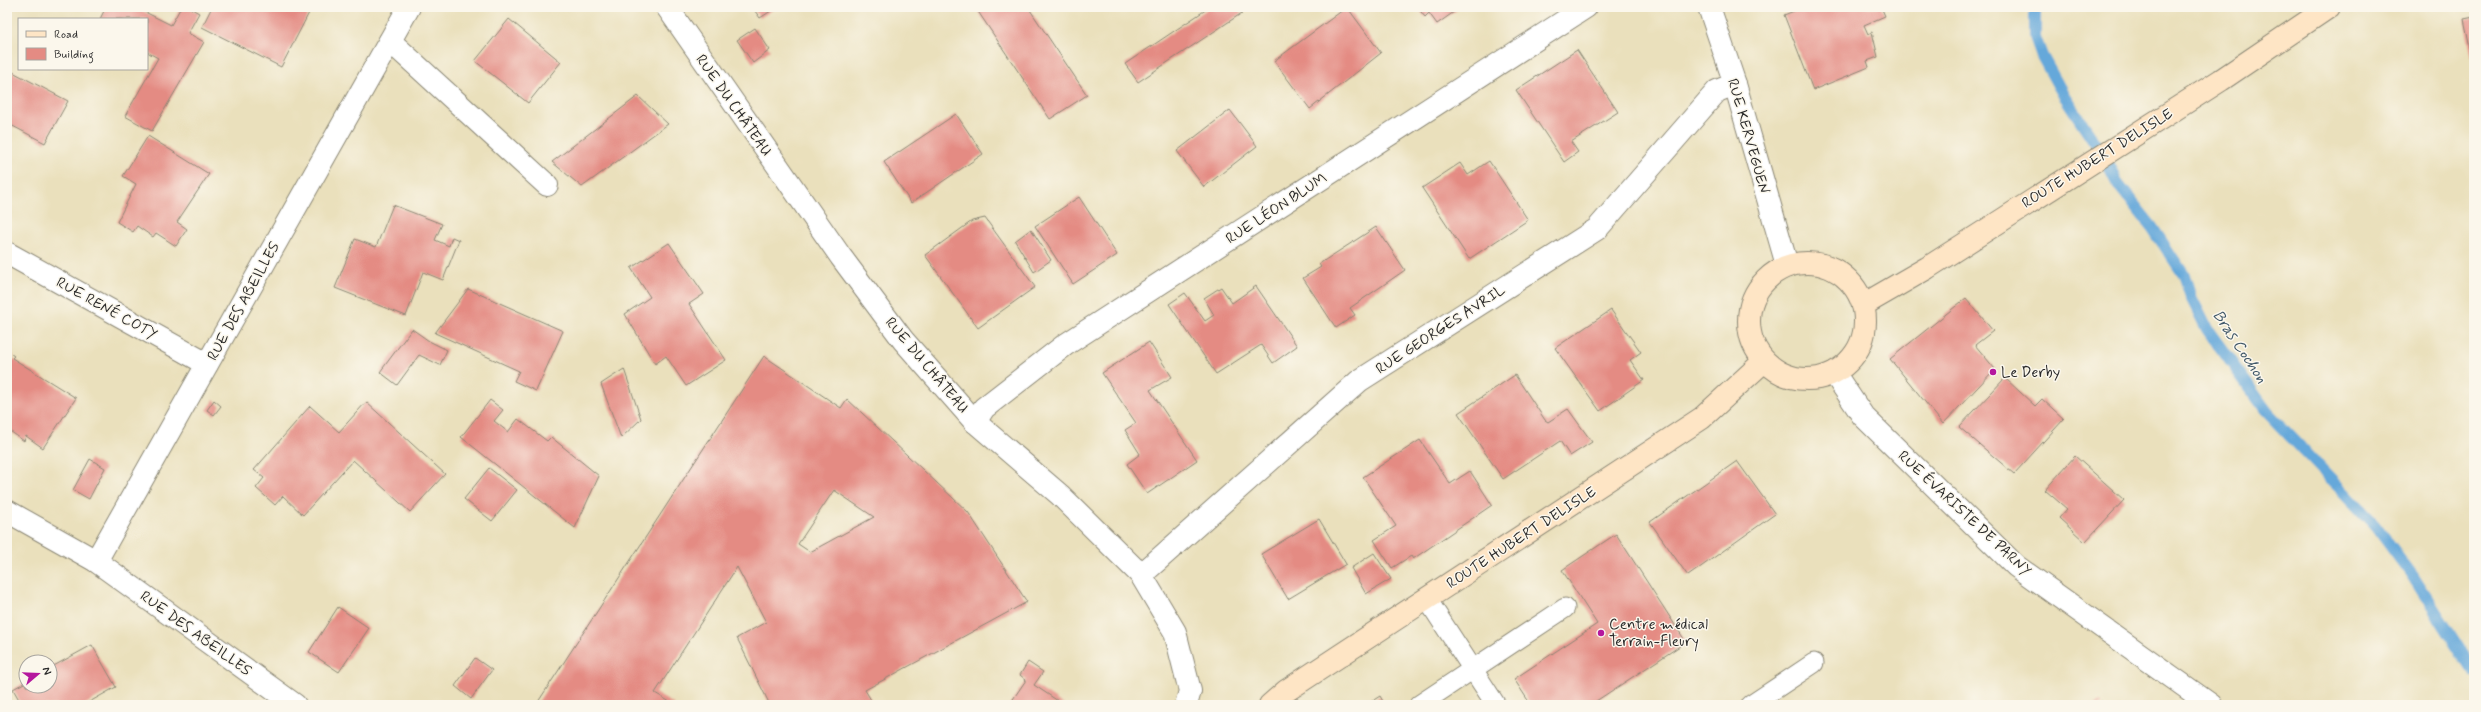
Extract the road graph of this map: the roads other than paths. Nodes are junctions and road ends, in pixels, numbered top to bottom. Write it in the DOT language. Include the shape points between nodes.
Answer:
graph roads {
  1 [pos="409,7"];
  2 [pos="667,7"];
  3 [pos="1586,7"];
  4 [pos="1709,7"];
  5 [pos="2329,7"];
  6 [pos="390,41"];
  7 [pos="1735,84"];
  8 [pos="547,185"];
  9 [pos="7,253"];
  10 [pos="1787,265"];
  11 [pos="1863,304"];
  12 [pos="1764,361"];
  13 [pos="207,364"];
  14 [pos="1834,373"];
  15 [pos="975,422"];
  16 [pos="7,511"];
  17 [pos="96,561"];
  18 [pos="1141,575"];
  19 [pos="1427,600"];
  20 [pos="1564,608"];
  21 [pos="1814,663"];
  22 [pos="1474,670"];
  23 [pos="295,705"];
  24 [pos="1186,705"];
  25 [pos="1270,705"];
  26 [pos="1419,705"];
  27 [pos="1496,705"];
  28 [pos="1751,705"];
  29 [pos="2211,705"];
  1 -- 6 [label="street, RUE DES ABEILLES"];
  2 -- 15 [label="street, RUE DU CHÂTEAU" via="841,257 903,340"];
  3 -- 15 [label="street, RUE LÉON BLUM" via="1065,345 984,408"];
  4 -- 7 [label="street, RUE KERVEGUEN"];
  5 -- 11 [label="main road, ROUTE HUBERT DELISLE" via="2221,80 1927,268"];
  6 -- 8 [label="street"];
  6 -- 13 [label="street, RUE DES ABEILLES"];
  7 -- 10 [label="street, RUE KERVEGUEN"];
  7 -- 18 [label="street, RUE GEORGES AVRIL" via="1717,91 1597,229 1359,382"];
  9 -- 13 [label="street, RUE RENÉ COTY"];
  10 -- 11 [label="main road" via="1806,262 1825,265 1841,273 1855,287"];
  10 -- 12 [label="main road" via="1770,275 1757,289 1750,307 1750,333 1753,345"];
  11 -- 14 [label="main road" via="1866,324 1862,344 1851,361"];
  12 -- 14 [label="main road" via="1780,373 1798,379 1816,379"];
  12 -- 19 [label="main road, ROUTE HUBERT DELISLE" via="1702,418"];
  13 -- 17 [label="street, RUE DES ABEILLES"];
  14 -- 29 [label="street, RUE ÉVARISTE DE PARNY" via="1863,416 2016,566"];
  15 -- 18 [label="street, RUE DU CHÂTEAU" via="1060,496"];
  16 -- 17 [label="street, RUE DES ABEILLES"];
  17 -- 23 [label="street, RUE DES ABEILLES"];
  18 -- 24 [label="street, RUE DU CHÂTEAU" via="1175,632 1190,691"];
  19 -- 22 [label="lane"];
  19 -- 25 [label="main road, ROUTE HUBERT DELISLE" via="1286,691"];
  20 -- 22 [label="lane"];
  21 -- 28 [label="lane"];
  22 -- 26 [label="lane"];
  22 -- 27 [label="lane"];
}
